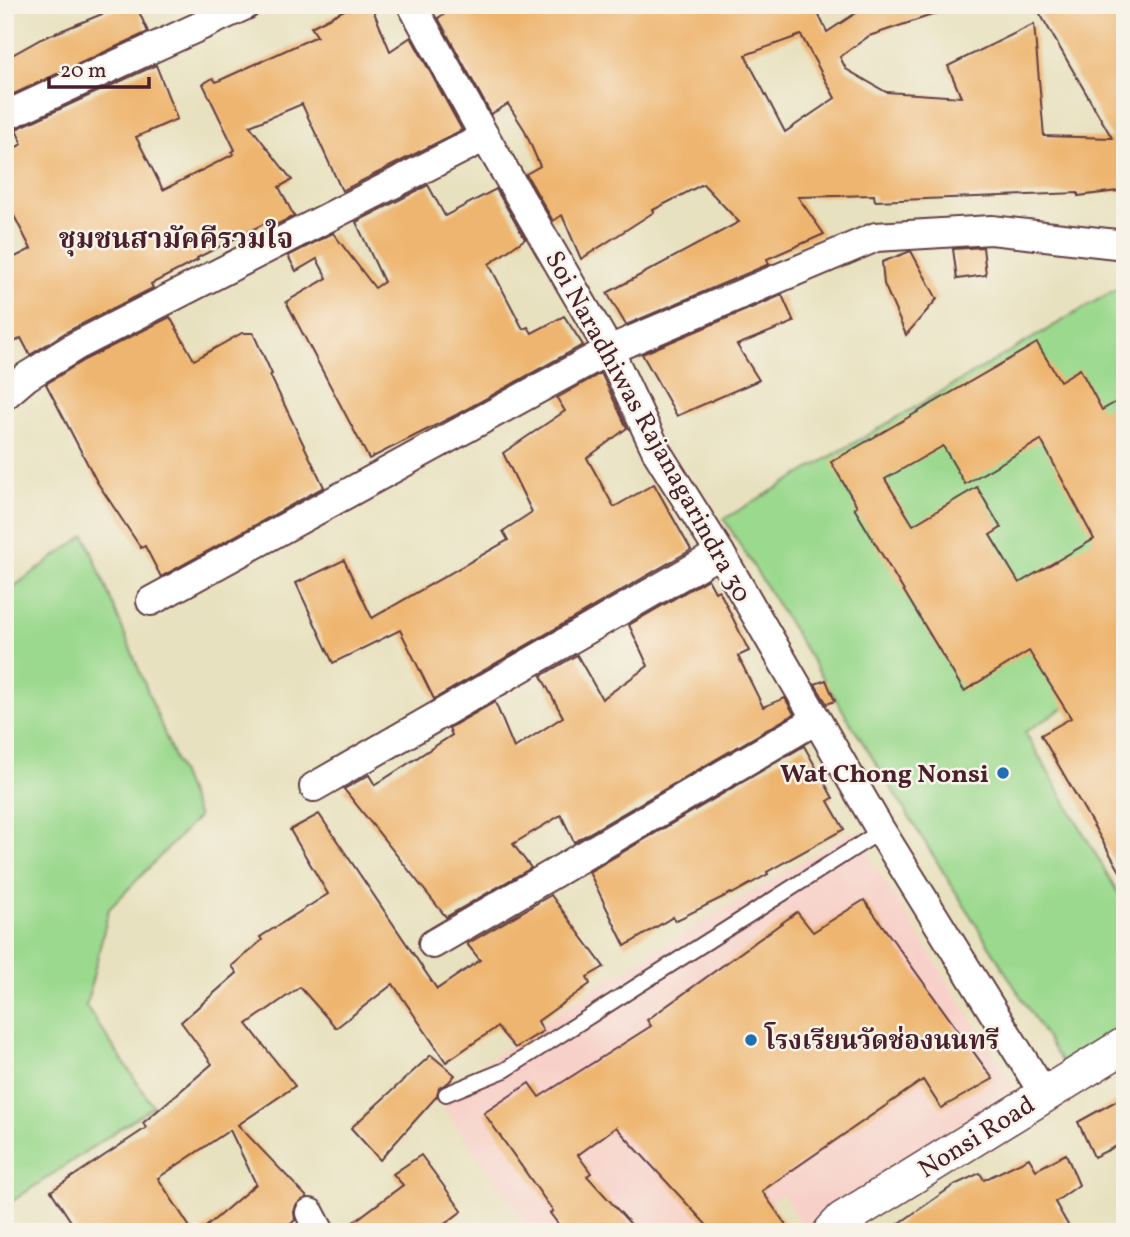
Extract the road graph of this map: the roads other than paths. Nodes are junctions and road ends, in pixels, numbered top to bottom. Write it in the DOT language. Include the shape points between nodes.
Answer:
graph roads {
  1 [pos="246,5"];
  2 [pos="412,5"];
  3 [pos="5,116"];
  4 [pos="485,137"];
  5 [pos="1125,245"];
  6 [pos="609,351"];
  7 [pos="5,395"];
  8 [pos="720,553"];
  9 [pos="151,601"];
  10 [pos="816,720"];
  11 [pos="314,787"];
  12 [pos="881,831"];
  13 [pos="433,944"];
  14 [pos="1125,1045"];
  15 [pos="446,1094"];
  16 [pos="1044,1094"];
  17 [pos="831,1232"];
  1 -- 3 [label="street"];
  2 -- 4 [label="street, Soi Naradhiwas Rajanagarindra 30"];
  4 -- 6 [label="street, Soi Naradhiwas Rajanagarindra 30"];
  4 -- 7 [label="street" via="76,346"];
  5 -- 6 [label="street" via="991,230 876,237"];
  6 -- 8 [label="street, Soi Naradhiwas Rajanagarindra 30" via="659,454"];
  6 -- 9 [label="street"];
  8 -- 10 [label="street, Soi Naradhiwas Rajanagarindra 30"];
  8 -- 11 [label="street"];
  10 -- 12 [label="street, Soi Naradhiwas Rajanagarindra 30"];
  10 -- 13 [label="street"];
  12 -- 15 [label="lane" via="505,1070"];
  12 -- 16 [label="street, Soi Naradhiwas Rajanagarindra 30"];
  14 -- 16 [label="street, Nonsi Road"];
  16 -- 17 [label="street, Nonsi Road" via="842,1220"];
}
